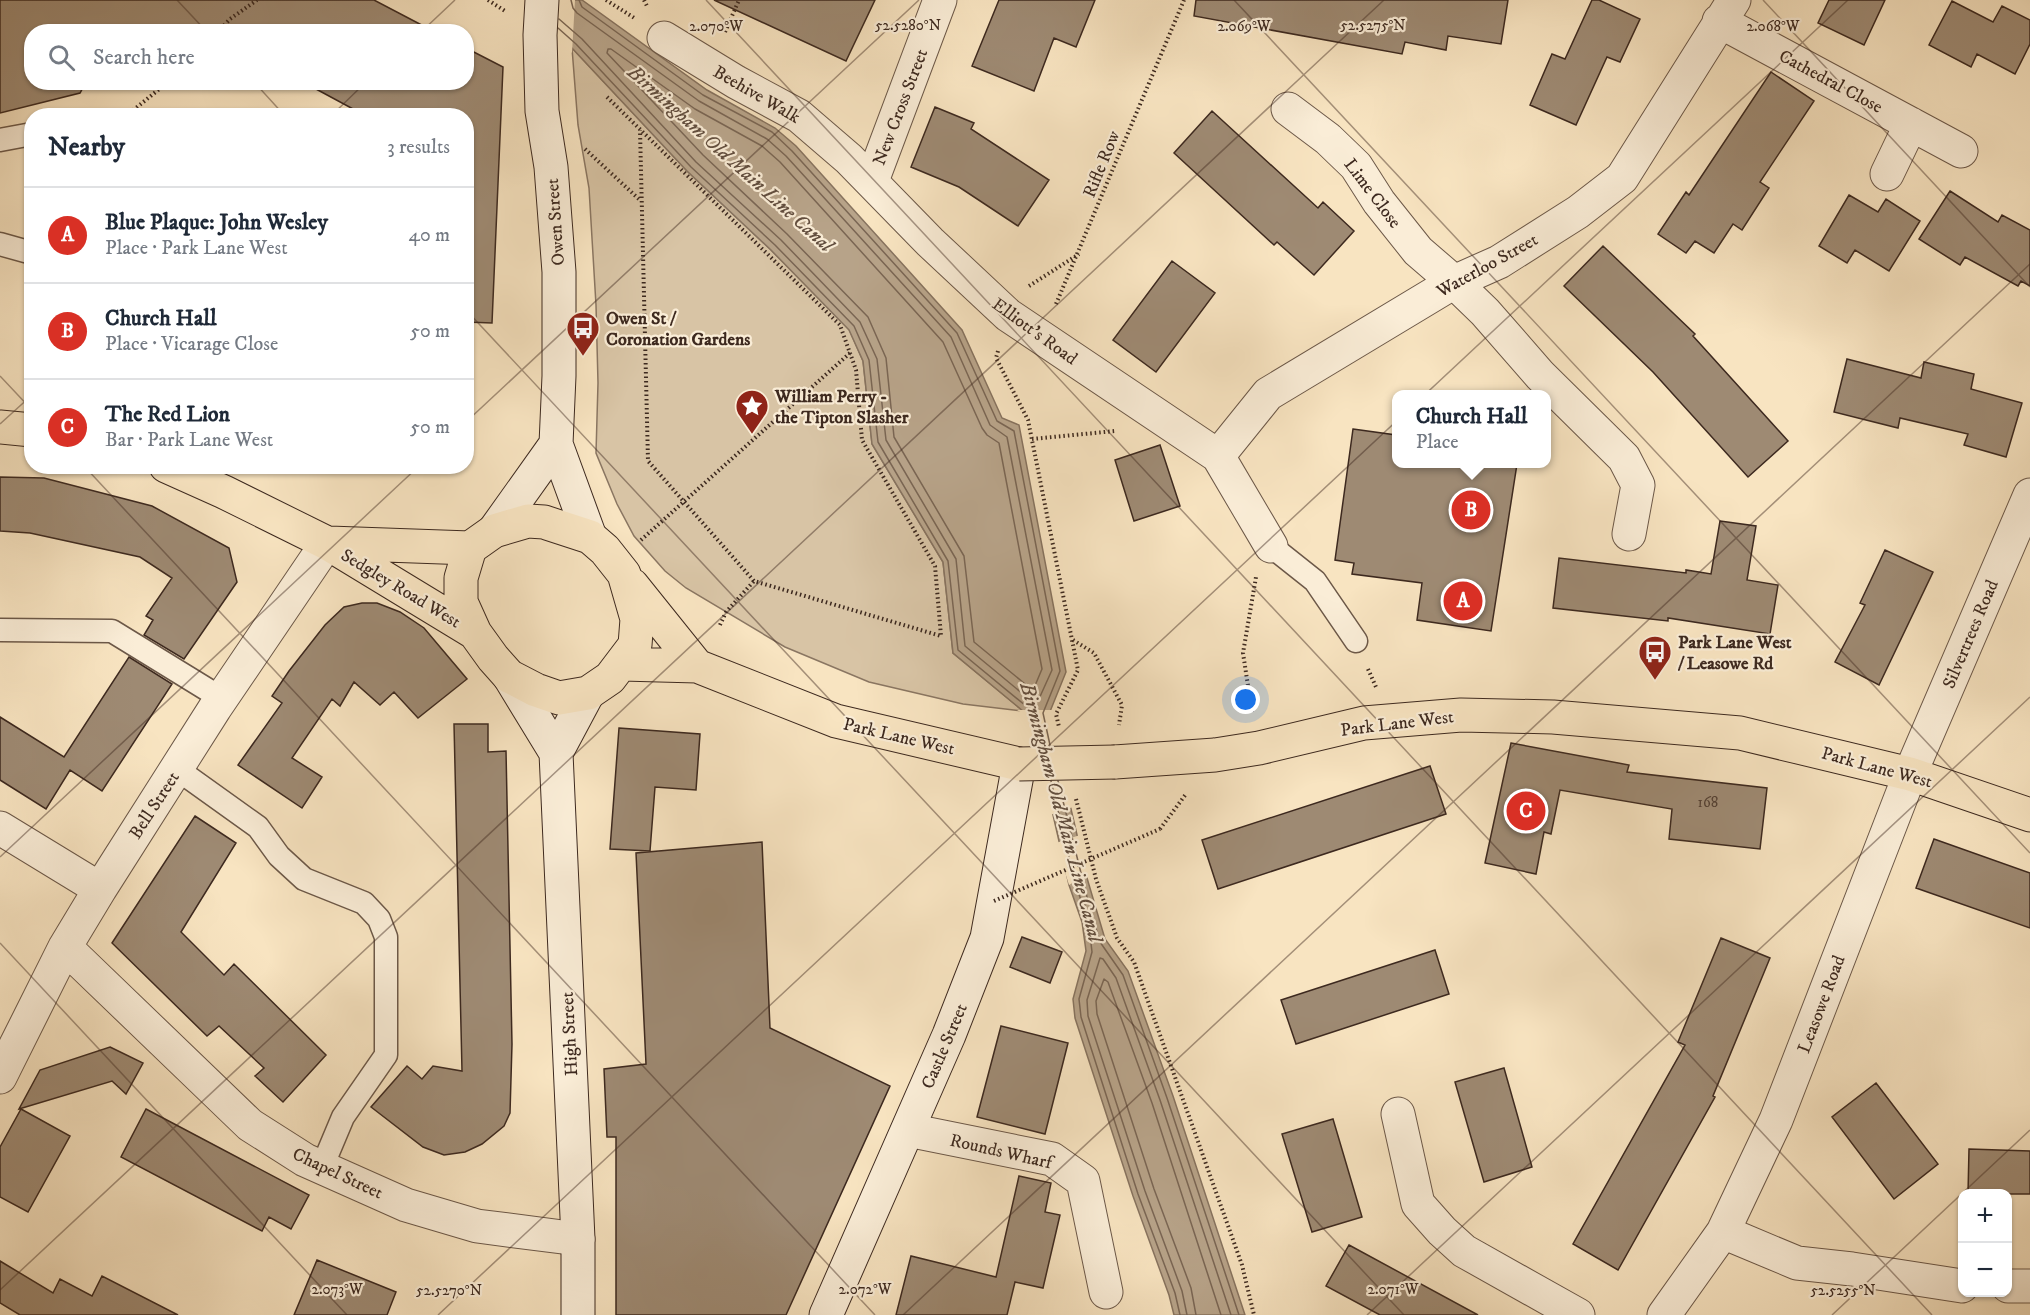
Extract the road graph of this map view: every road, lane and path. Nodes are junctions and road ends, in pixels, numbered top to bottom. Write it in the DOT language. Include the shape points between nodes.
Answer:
graph roads {
  1 [pos="257,0"];
  2 [pos="488,0"];
  3 [pos="542,0"];
  4 [pos="940,0"];
  5 [pos="1184,0"];
  6 [pos="1726,10"];
  7 [pos="513,17"];
  8 [pos="225,24"];
  9 [pos="664,38"];
  10 [pos="158,90"];
  11 [pos="607,97"];
  12 [pos="136,108"];
  13 [pos="1288,109"];
  14 [pos="1911,124"];
  15 [pos="640,130"];
  16 [pos="24,136"];
  17 [pos="0,140"];
  18 [pos="580,145"];
  19 [pos="1961,151"];
  20 [pos="1887,174"];
  21 [pos="872,181"];
  22 [pos="642,201"];
  23 [pos="0,244"];
  24 [pos="24,251"];
  25 [pos="1079,254"];
  26 [pos="1454,282"];
  27 [pos="1008,315"];
  28 [pos="1042,338"];
  29 [pos="850,352"];
  30 [pos="1172,425"];
  31 [pos="0,427"];
  32 [pos="24,428"];
  33 [pos="1032,439"];
  34 [pos="556,444"];
  35 [pos="1218,456"];
  36 [pos="184,474"];
  37 [pos="2030,495"];
  38 [pos="684,502"];
  39 [pos="1629,534"];
  40 [pos="590,537"];
  41 [pos="482,540"];
  42 [pos="327,543"];
  43 [pos="1271,546"];
  44 [pos="628,561"];
  45 [pos="754,581"];
  46 [pos="720,624"];
  47 [pos="0,630"];
  48 [pos="475,633"];
  49 [pos="1073,640"];
  50 [pos="1356,641"];
  51 [pos="622,664"];
  52 [pos="698,666"];
  53 [pos="509,676"];
  54 [pos="588,693"];
  55 [pos="221,698"];
  56 [pos="1056,714"];
  57 [pos="1390,721"];
  58 [pos="1119,726"];
  59 [pos="1259,748"];
  60 [pos="556,753"];
  61 [pos="1019,764"];
  62 [pos="177,769"];
  63 [pos="1910,774"];
  64 [pos="2030,815"];
  65 [pos="0,828"];
  66 [pos="1160,829"];
  67 [pos="1096,879"];
  68 [pos="100,889"];
  69 [pos="994,901"];
  70 [pos="65,947"];
  71 [pos="0,1077"];
  72 [pos="1398,1114"];
  73 [pos="908,1130"];
  74 [pos="322,1167"];
  75 [pos="1723,1232"];
  76 [pos="578,1239"];
  77 [pos="1958,1285"];
  78 [pos="2012,1286"];
  79 [pos="2030,1286"];
  80 [pos="1107,1292"];
  81 [pos="578,1315"];
  82 [pos="826,1315"];
  83 [pos="1254,1315"];
  84 [pos="1578,1315"];
  85 [pos="1664,1315"];
  1 -- 8 [label="path"];
  2 -- 7 [label="path"];
  3 -- 34 [label="street, Owen Street" via="542,111 551,167 559,272"];
  4 -- 21 [label="street, New Cross Street"];
  5 -- 25 [label="path, Rifle Row"];
  6 -- 14 [label="street, Cathedral Close"];
  6 -- 26 [label="street, Waterloo Street" via="1622,177 1578,212 1499,262"];
  9 -- 21 [label="street, Beehive Walk" via="799,116"];
  10 -- 12 [label="path"];
  11 -- 15 [label="path"];
  13 -- 26 [label="street, Lime Close" via="1356,166 1418,251"];
  14 -- 19 [label="street, Cathedral Close"];
  14 -- 20 [label="street"];
  15 -- 22 [label="path"];
  15 -- 29 [label="path" via="840,325"];
  16 -- 17 [label="lane"];
  18 -- 22 [label="path"];
  21 -- 27 [label="street, Elliott's Road"];
  22 -- 38 [label="path" via="648,461"];
  23 -- 24 [label="lane"];
  25 -- 27 [label="path" via="1028,287"];
  25 -- 28 [label="path, Rifle Row"];
  26 -- 35 [label="street, Waterloo Street" via="1268,394"];
  26 -- 39 [label="street, Lime Close" via="1624,458 1638,485"];
  27 -- 28 [label="street, Elliott's Road"];
  27 -- 33 [label="path" via="996,358 1028,420"];
  28 -- 30 [label="street, Elliott's Road"];
  29 -- 38 [label="path"];
  29 -- 45 [label="path" via="856,370 862,440 935,566 941,636"];
  30 -- 33 [label="path"];
  30 -- 35 [label="street, Elliott's Road"];
  31 -- 32 [label="main road"];
  33 -- 49 [label="path"];
  34 -- 40 [label="street"];
  34 -- 41 [label="street"];
  35 -- 43 [label="street"];
  36 -- 42 [label="main road, Sedgley Road West"];
  37 -- 63 [label="street, Silvertrees Road"];
  38 -- 44 [label="path"];
  38 -- 45 [label="path"];
  40 -- 41 [label="main road" via="544,522 528,521"];
  40 -- 44 [label="main road"];
  41 -- 42 [label="main road, Sedgley Road West"];
  41 -- 48 [label="main road" via="461,578 461,602"];
  42 -- 48 [label="main road, Sedgley Road West"];
  42 -- 55 [label="street, Bell Street"];
  43 -- 50 [label="lane" via="1315,581"];
  43 -- 59 [label="path" via="1259,561 1243,653"];
  44 -- 51 [label="main road" via="637,618 634,645"];
  44 -- 52 [label="main road, Park Lane West"];
  45 -- 46 [label="path"];
  47 -- 55 [label="lane" via="112,631"];
  48 -- 53 [label="main road"];
  49 -- 56 [label="path" via="1078,670"];
  49 -- 58 [label="path" via="1094,653 1122,705"];
  50 -- 57 [label="path"];
  51 -- 52 [label="main road, Park Lane West"];
  51 -- 54 [label="main road"];
  52 -- 61 [label="main road, Park Lane West" via="836,721"];
  53 -- 54 [label="main road" via="559,698"];
  53 -- 60 [label="street, High Street"];
  54 -- 60 [label="street"];
  55 -- 62 [label="street, Bell Street"];
  57 -- 59 [label="main road, Park Lane West" via="1364,723"];
  57 -- 63 [label="main road, Park Lane West" via="1461,715 1553,717 1740,733"];
  59 -- 61 [label="main road, Park Lane West, bridge" via="1115,762"];
  60 -- 76 [label="street, High Street"];
  61 -- 69 [label="street, Castle Street"];
  62 -- 68 [label="street, Bell Street"];
  62 -- 74 [label="lane" via="258,827 279,856 304,879 364,903 379,919 386,937 386,1055 343,1118"];
  63 -- 64 [label="main road, Park Lane West"];
  63 -- 75 [label="street, Leasowe Road" via="1776,1120"];
  65 -- 68 [label="street"];
  66 -- 69 [label="path, bridge"];
  67 -- 83 [label="path" via="1117,938 1134,962 1242,1265"];
  68 -- 70 [label="street, Bell Street"];
  69 -- 73 [label="street, Castle Street" via="987,938"];
  70 -- 71 [label="street, Bell Street"];
  70 -- 74 [label="street, Chapel Street" via="250,1125"];
  72 -- 84 [label="street" via="1418,1204 1442,1232 1464,1251"];
  73 -- 80 [label="street, Rounds Wharf" via="1052,1159 1083,1181"];
  73 -- 82 [label="street, Castle Street"];
  74 -- 76 [label="street, Chapel Street" via="406,1205 477,1226"];
  75 -- 77 [label="street" via="1797,1263"];
  75 -- 85 [label="street, Leasowe Road"];
  76 -- 81 [label="street, High Street"];
  78 -- 79 [label="street"];
}
